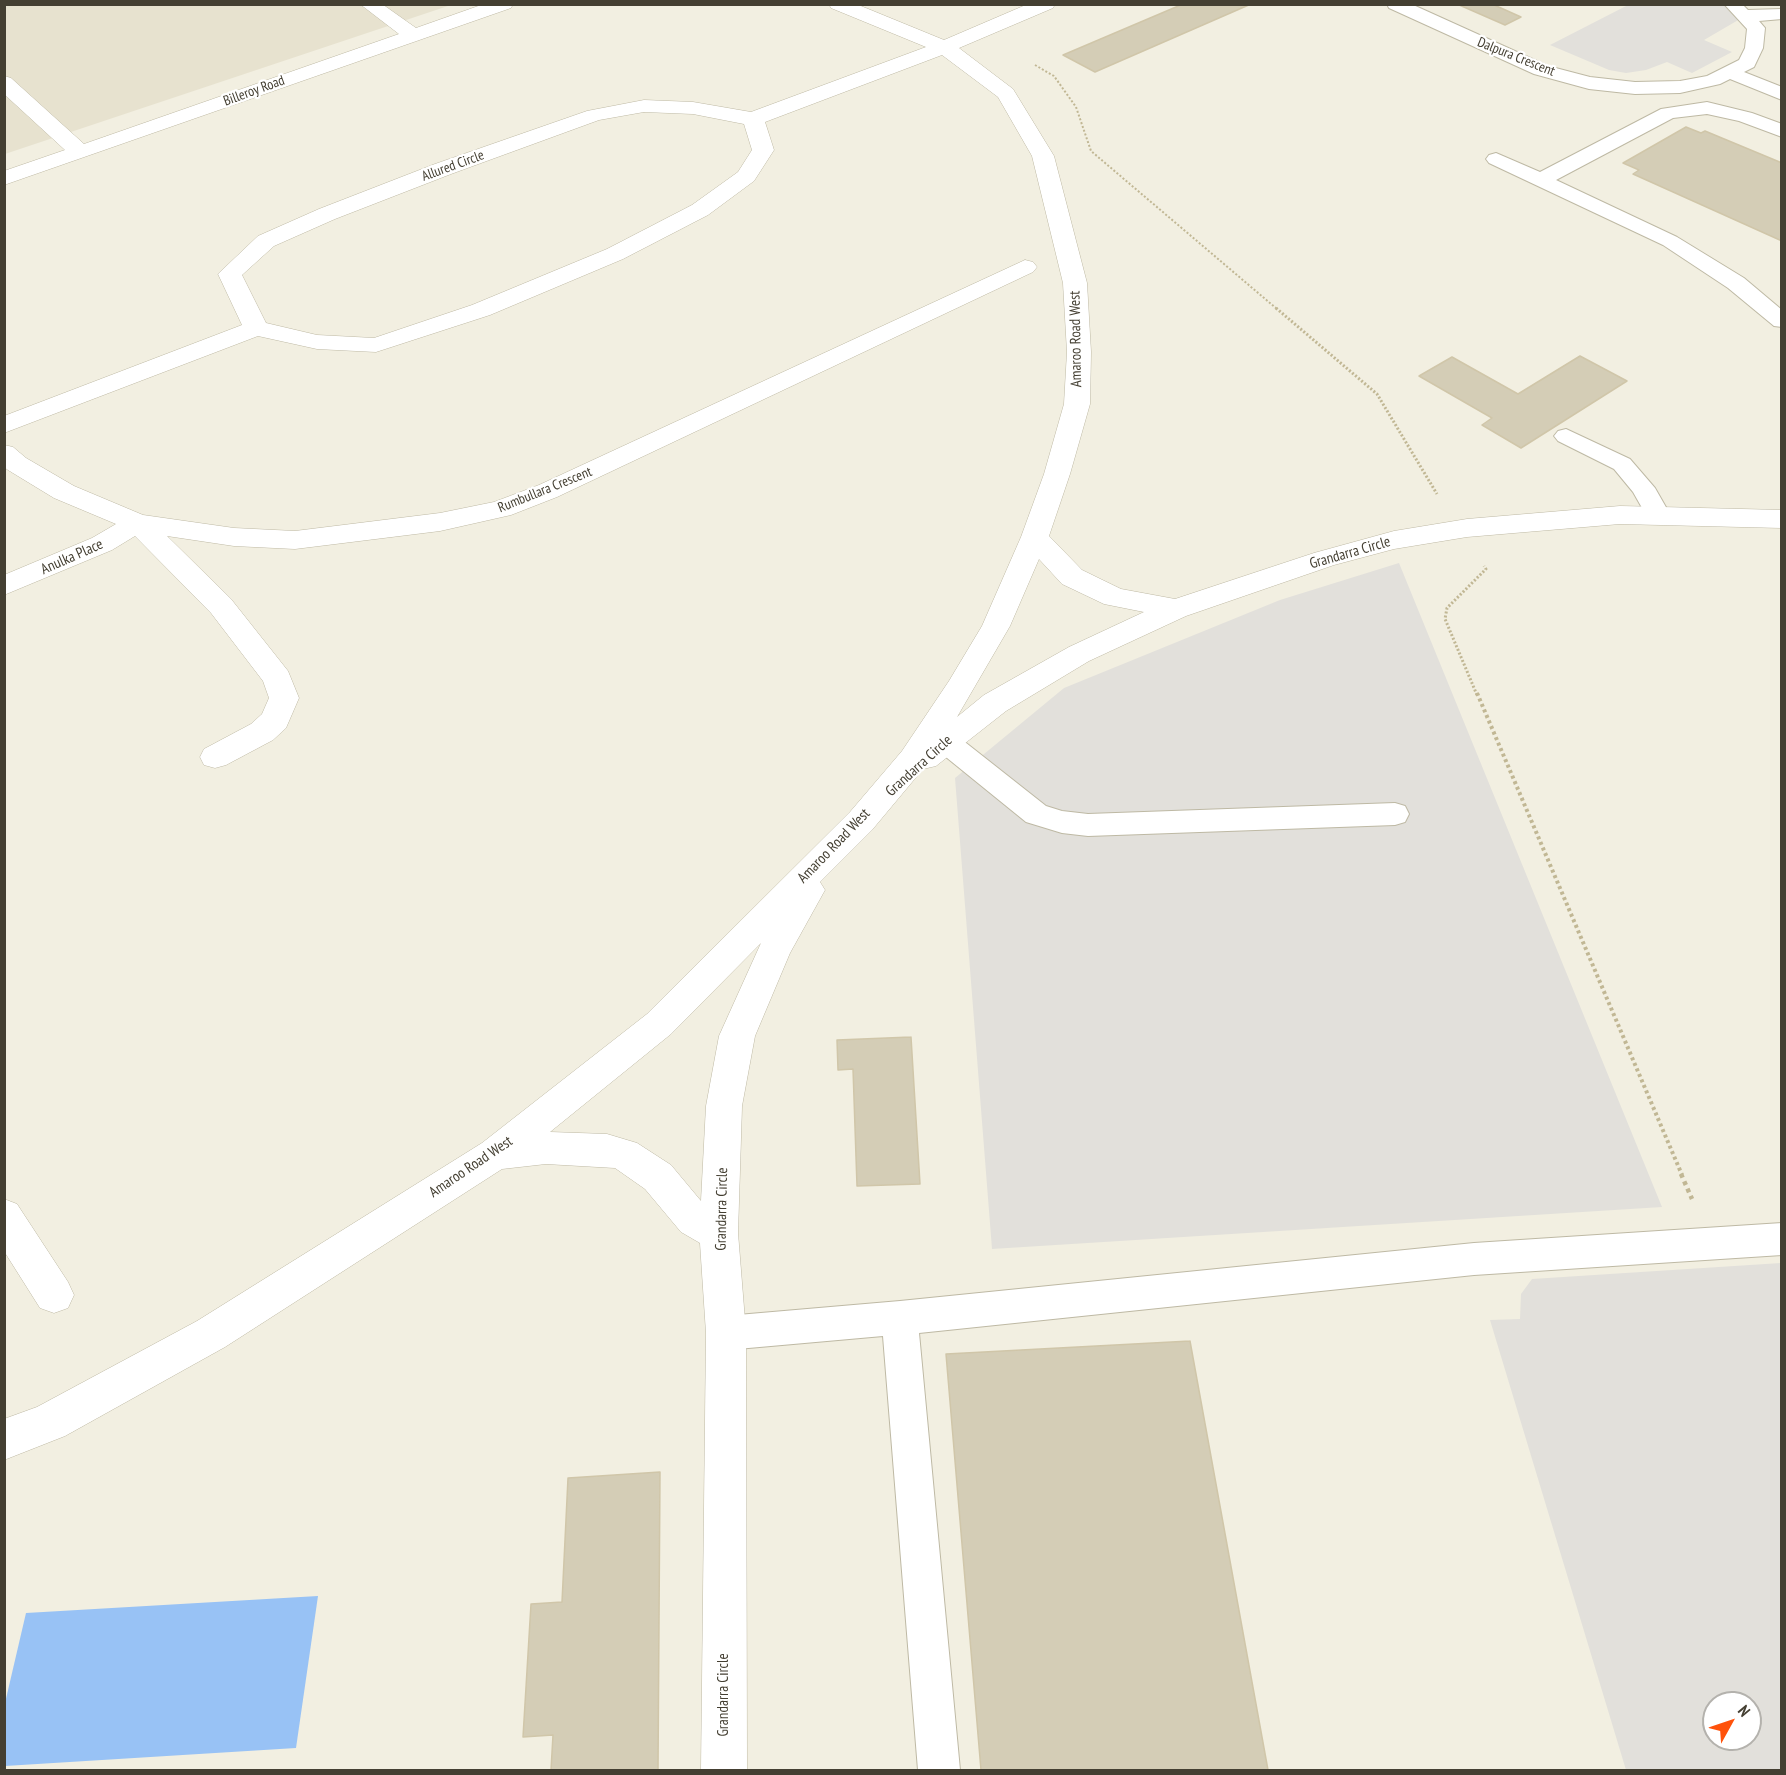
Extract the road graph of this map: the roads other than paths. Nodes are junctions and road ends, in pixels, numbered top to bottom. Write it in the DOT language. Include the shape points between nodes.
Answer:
graph roads {
  1 [pos="369,4"];
  2 [pos="504,4"];
  3 [pos="838,4"];
  4 [pos="1046,4"];
  5 [pos="1395,4"];
  6 [pos="1738,10"];
  7 [pos="1782,14"];
  8 [pos="413,35"];
  9 [pos="944,47"];
  10 [pos="1729,72"];
  11 [pos="4,82"];
  12 [pos="1675,87"];
  13 [pos="1782,94"];
  14 [pos="1696,108"];
  15 [pos="753,119"];
  16 [pos="1782,131"];
  17 [pos="81,153"];
  18 [pos="1496,159"];
  19 [pos="4,179"];
  20 [pos="1541,180"];
  21 [pos="1025,267"];
  22 [pos="1782,321"];
  23 [pos="256,328"];
  24 [pos="4,425"];
  25 [pos="1566,436"];
  26 [pos="4,453"];
  27 [pos="1659,516"];
  28 [pos="1782,519"];
  29 [pos="138,523"];
  30 [pos="1035,537"];
  31 [pos="4,586"];
  32 [pos="1176,609"];
  33 [pos="946,742"];
  34 [pos="215,757"];
  35 [pos="1395,814"];
  36 [pos="861,821"];
  37 [pos="495,1154"];
  38 [pos="4,1216"];
  39 [pos="719,1233"];
  40 [pos="1782,1239"];
  41 [pos="54,1295"];
  42 [pos="900,1318"];
  43 [pos="726,1333"];
  44 [pos="4,1440"];
  45 [pos="724,1770"];
  46 [pos="939,1770"];
  1 -- 8 [label="street"];
  2 -- 8 [label="street, Billeroy Road"];
  3 -- 9 [label="street, Amaroo Road West"];
  4 -- 9 [label="street"];
  5 -- 12 [label="lane, Dalpura Crescent" via="1541,70 1601,84"];
  6 -- 7 [label="lane"];
  6 -- 10 [label="lane, Dalpura Crescent" via="1755,28 1754,48 1747,63"];
  8 -- 17 [label="street, Billeroy Road"];
  9 -- 15 [label="street"];
  9 -- 30 [label="street, Amaroo Road West" via="1006,93 1026,125 1043,156 1075,283 1077,404"];
  10 -- 12 [label="lane, Dalpura Crescent" via="1713,80"];
  10 -- 13 [label="lane"];
  11 -- 17 [label="street"];
  12 -- 14 [label="lane"];
  14 -- 16 [label="lane" via="1745,117"];
  14 -- 20 [label="lane" via="1668,113"];
  15 -- 23 [label="street" via="763,150 746,176 700,210 615,254 481,310 376,345 317,342"];
  15 -- 23 [label="street, Allured Circle" via="693,108 644,106 594,115 327,214 266,241 230,274"];
  17 -- 19 [label="street, Billeroy Road"];
  18 -- 20 [label="lane"];
  20 -- 22 [label="lane" via="1670,242 1736,283"];
  21 -- 29 [label="street, Rumbullara Crescent" via="610,463 501,508 440,522 295,540 234,537"];
  23 -- 24 [label="street"];
  25 -- 27 [label="lane" via="1622,464 1643,488"];
  26 -- 29 [label="street, Rumbullara Crescent" via="64,492"];
  27 -- 28 [label="street, Grandarra Circle"];
  27 -- 32 [label="street, Grandarra Circle" via="1538,521 1394,540"];
  29 -- 31 [label="street, Anulka Place" via="102,544"];
  29 -- 34 [label="street" via="221,606 278,678 284,698 276,720"];
  30 -- 32 [label="street" via="1072,577 1114,597"];
  30 -- 36 [label="street, Amaroo Road West" via="996,626 960,688 913,759"];
  32 -- 33 [label="street, Grandarra Circle" via="1039,676 995,703"];
  33 -- 35 [label="lane" via="1036,814 1062,822 1088,825"];
  33 -- 36 [label="street, Grandarra Circle" via="922,760"];
  36 -- 37 [label="street, Amaroo Road West" via="659,1024"];
  36 -- 39 [label="street, Grandarra Circle" via="809,887 774,951 737,1036 724,1106"];
  37 -- 39 [label="street" via="546,1148 624,1154 658,1177 694,1220"];
  37 -- 44 [label="street, Amaroo Road West" via="210,1334 50,1422"];
  38 -- 41 [label="street"];
  39 -- 43 [label="street, Grandarra Circle"];
  40 -- 42 [label="lane" via="1474,1259"];
  42 -- 43 [label="lane"];
  42 -- 46 [label="lane"];
  43 -- 45 [label="street, Grandarra Circle"];
}
